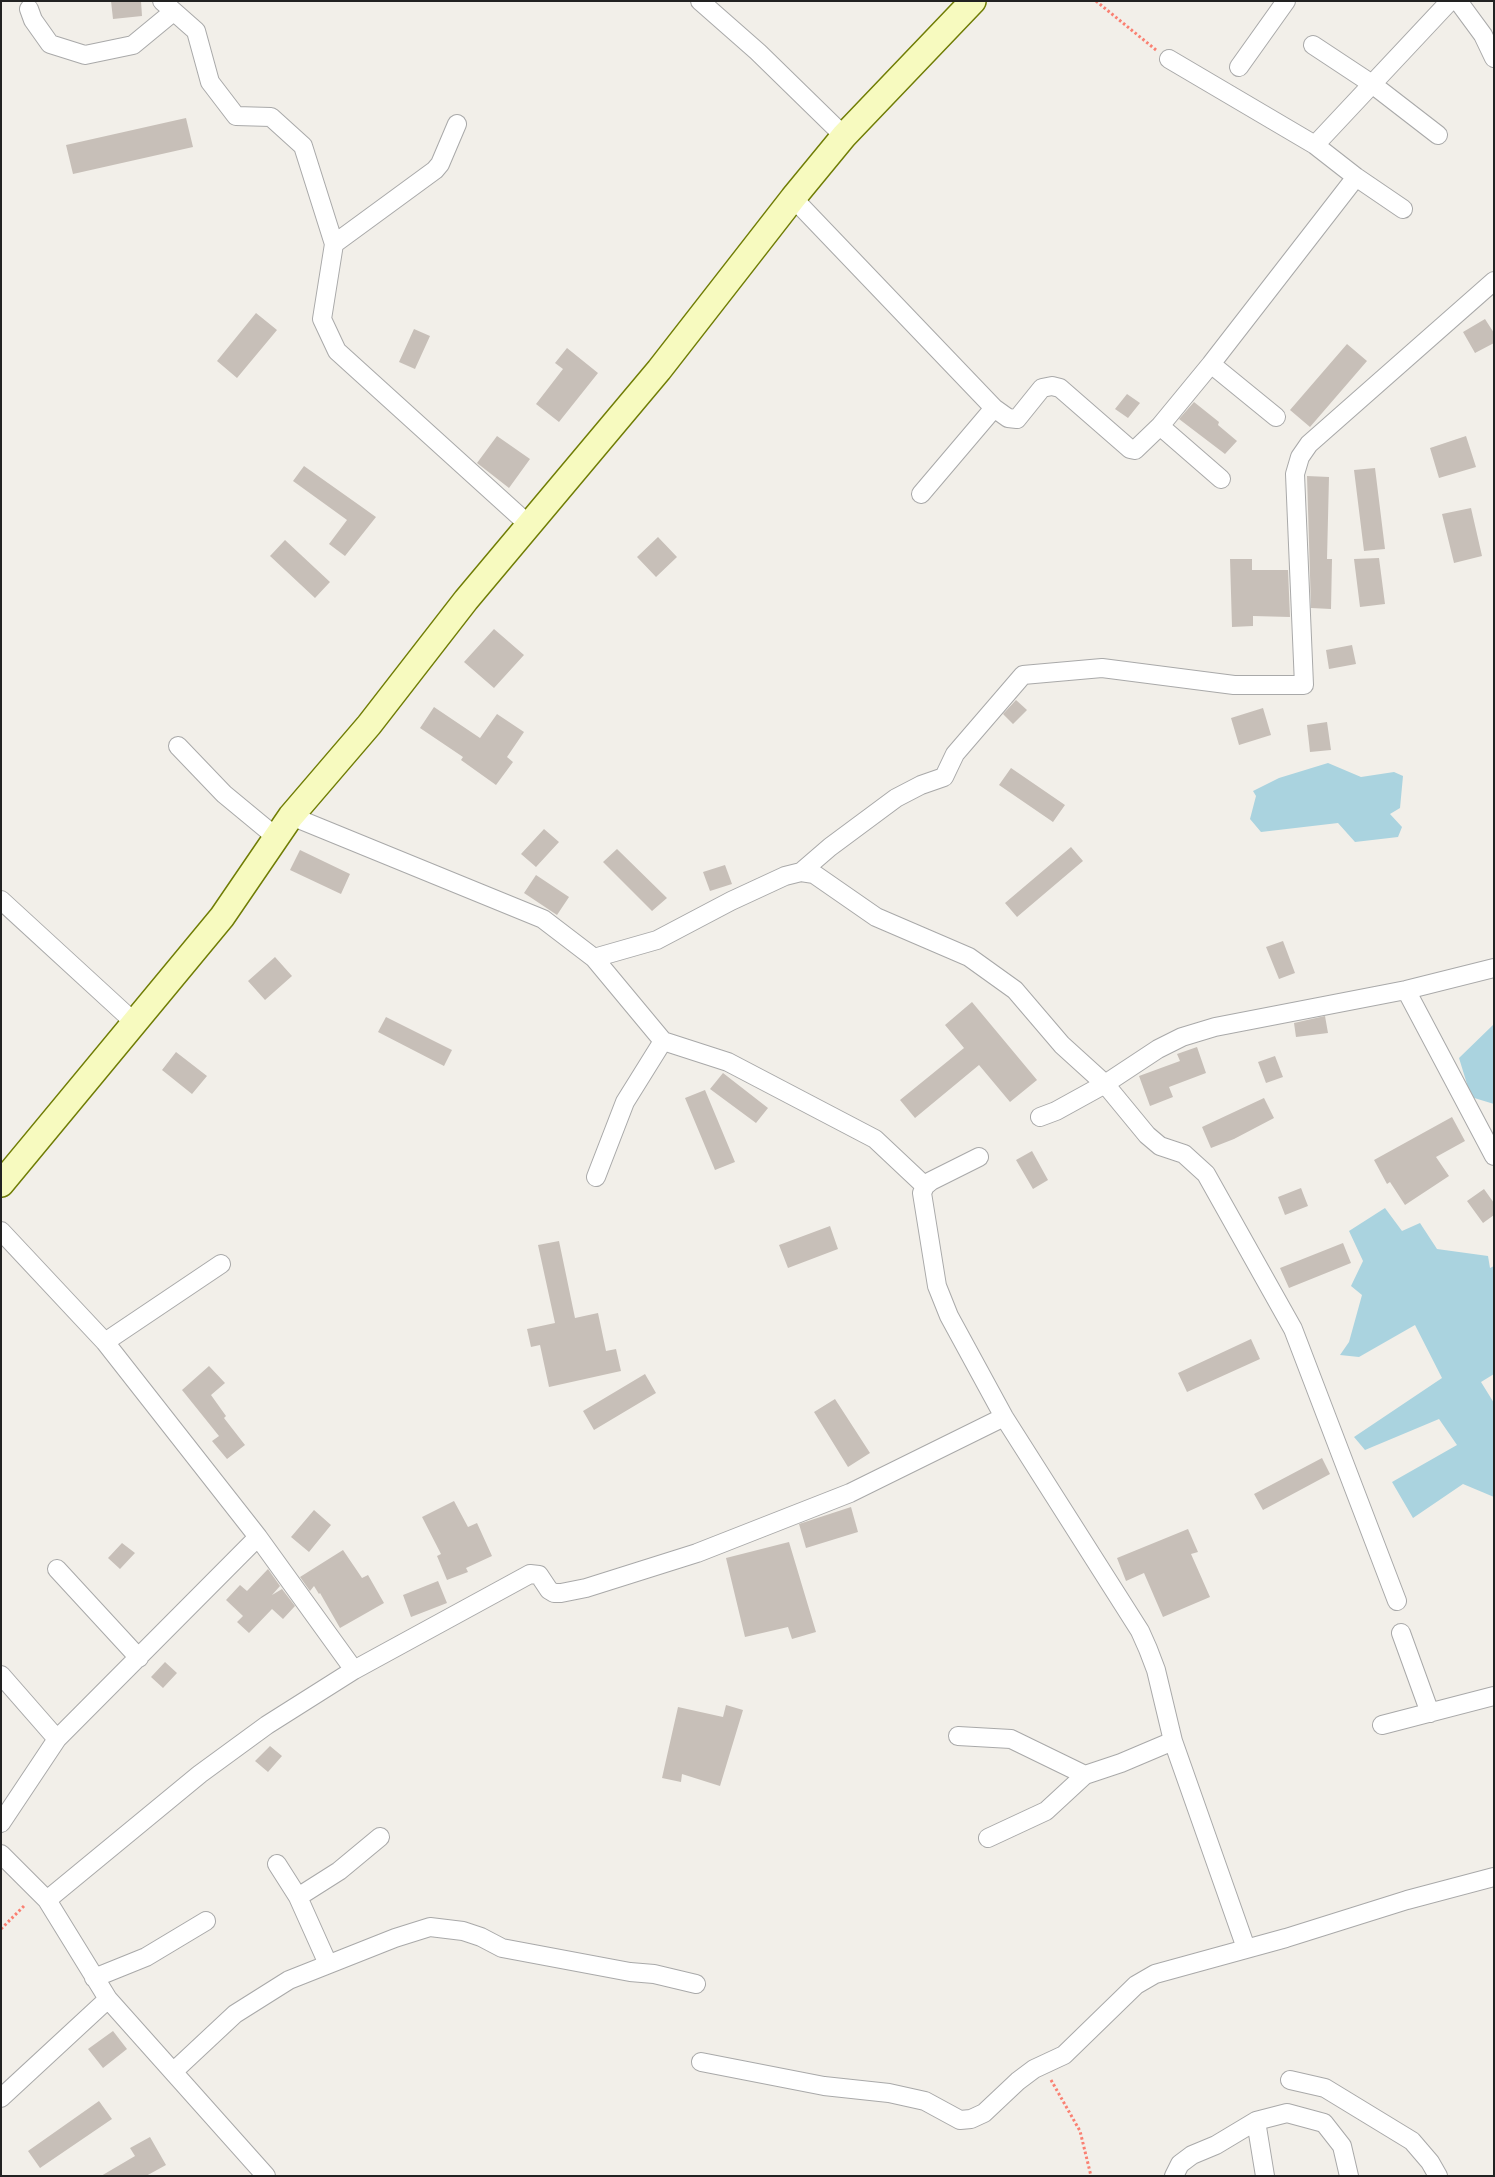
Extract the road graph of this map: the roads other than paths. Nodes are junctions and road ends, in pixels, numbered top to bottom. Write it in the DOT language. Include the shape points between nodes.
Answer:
graph roads {
  1 [pos="700,1"];
  2 [pos="973,1"];
  3 [pos="1286,1"];
  4 [pos="1450,1"];
  5 [pos="1458,1"];
  6 [pos="168,7"];
  7 [pos="29,9"];
  8 [pos="1312,45"];
  9 [pos="1494,58"];
  10 [pos="1169,59"];
  11 [pos="1239,66"];
  12 [pos="1372,84"];
  13 [pos="457,124"];
  14 [pos="1438,135"];
  15 [pos="844,136"];
  16 [pos="1315,145"];
  17 [pos="1356,177"];
  18 [pos="793,198"];
  19 [pos="1403,209"];
  20 [pos="334,244"];
  21 [pos="1494,281"];
  22 [pos="1211,364"];
  23 [pos="994,408"];
  24 [pos="1276,417"];
  25 [pos="1160,426"];
  26 [pos="1221,479"];
  27 [pos="921,494"];
  28 [pos="529,525"];
  29 [pos="178,746"];
  30 [pos="290,816"];
  31 [pos="276,837"];
  32 [pos="801,872"];
  33 [pos="1,900"];
  34 [pos="594,958"];
  35 [pos="1494,968"];
  36 [pos="1406,990"];
  37 [pos="135,1023"];
  38 [pos="663,1041"];
  39 [pos="1105,1084"];
  40 [pos="1040,1117"];
  41 [pos="979,1156"];
  42 [pos="1494,1156"];
  43 [pos="596,1176"];
  44 [pos="1,1184"];
  45 [pos="925,1186"];
  46 [pos="1,1230"];
  47 [pos="221,1264"];
  48 [pos="105,1342"];
  49 [pos="1004,1417"];
  50 [pos="258,1537"];
  51 [pos="57,1569"];
  52 [pos="1397,1601"];
  53 [pos="1401,1633"];
  54 [pos="139,1658"];
  55 [pos="354,1670"];
  56 [pos="1,1675"];
  57 [pos="1494,1696"];
  58 [pos="1430,1713"];
  59 [pos="1382,1726"];
  60 [pos="958,1736"];
  61 [pos="57,1739"];
  62 [pos="1173,1741"];
  63 [pos="1085,1775"];
  64 [pos="1,1823"];
  65 [pos="380,1837"];
  66 [pos="988,1838"];
  67 [pos="1,1854"];
  68 [pos="277,1864"];
  69 [pos="1494,1877"];
  70 [pos="42,1896"];
  71 [pos="298,1897"];
  72 [pos="206,1921"];
  73 [pos="1246,1948"];
  74 [pos="328,1964"];
  75 [pos="94,1978"];
  76 [pos="696,1984"];
  77 [pos="108,1999"];
  78 [pos="701,2062"];
  79 [pos="174,2071"];
  80 [pos="1290,2080"];
  81 [pos="1,2098"];
  82 [pos="1256,2121"];
  83 [pos="266,2176"];
  84 [pos="1174,2176"];
  85 [pos="1265,2176"];
  86 [pos="1349,2176"];
  87 [pos="1438,2176"];
  1 -- 15 [label="street"];
  2 -- 15 [label="street"];
  3 -- 11 [label="street"];
  4 -- 12 [label="street"];
  5 -- 9 [label="street" via="1483,35"];
  6 -- 7 [label="street" via="133,45 85,54 50,44"];
  6 -- 20 [label="street" via="196,31 210,82 236,116 271,117 303,146"];
  8 -- 12 [label="street"];
  10 -- 16 [label="street"];
  12 -- 14 [label="street"];
  12 -- 16 [label="street"];
  13 -- 20 [label="street" via="435,170"];
  15 -- 18 [label="street"];
  16 -- 17 [label="street"];
  17 -- 19 [label="street"];
  17 -- 22 [label="street"];
  18 -- 23 [label="street"];
  18 -- 28 [label="street" via="659,370"];
  20 -- 28 [label="street" via="322,319 337,351"];
  21 -- 32 [label="street" via="1308,444 1300,457 1295,474 1304,684 1234,685 1102,668 1023,675 955,754 944,776 896,798"];
  22 -- 24 [label="street"];
  22 -- 25 [label="street"];
  23 -- 25 [label="street" via="1008,418 1016,419 1042,388 1052,386 1060,388 1130,449 1138,450"];
  23 -- 27 [label="street"];
  25 -- 26 [label="street"];
  28 -- 30 [label="street" via="369,724"];
  29 -- 31 [label="street" via="224,794"];
  30 -- 31 [label="street"];
  30 -- 34 [label="street" via="543,918"];
  31 -- 37 [label="street" via="222,916"];
  32 -- 34 [label="street" via="731,901 657,940"];
  32 -- 39 [label="street" via="814,874 876,917 969,957 985,968 1015,990 1062,1045"];
  33 -- 37 [label="street"];
  34 -- 38 [label="street"];
  35 -- 36 [label="street"];
  36 -- 39 [label="street" via="1215,1027 1182,1037"];
  36 -- 42 [label="street"];
  37 -- 44 [label="street"];
  38 -- 43 [label="street" via="625,1102"];
  38 -- 45 [label="street" via="728,1062 875,1139"];
  39 -- 40 [label="street"];
  39 -- 52 [label="street" via="1147,1135 1160,1146 1184,1154 1206,1174 1293,1329"];
  41 -- 45 [label="street"];
  45 -- 49 [label="street" via="922,1193 930,1249 942,1301"];
  46 -- 48 [label="street"];
  47 -- 48 [label="street"];
  48 -- 50 [label="street"];
  49 -- 55 [label="street" via="850,1493 697,1553 561,1593 549,1590 539,1575 530,1574"];
  49 -- 62 [label="street" via="1140,1632 1156,1670"];
  50 -- 54 [label="street"];
  50 -- 55 [label="street"];
  51 -- 54 [label="street"];
  53 -- 58 [label="street"];
  54 -- 61 [label="street"];
  55 -- 70 [label="street" via="267,1725"];
  56 -- 61 [label="street"];
  57 -- 58 [label="street"];
  58 -- 59 [label="street"];
  60 -- 63 [label="street" via="1012,1739"];
  61 -- 64 [label="street"];
  62 -- 63 [label="street"];
  62 -- 73 [label="street"];
  63 -- 66 [label="street" via="1046,1811"];
  65 -- 71 [label="street" via="339,1871"];
  67 -- 70 [label="street"];
  68 -- 71 [label="street"];
  69 -- 73 [label="street"];
  70 -- 75 [label="street"];
  71 -- 74 [label="street"];
  72 -- 75 [label="street" via="146,1957"];
  73 -- 78 [label="street" via="1145,1979 1071,2050 1018,2081 984,2113 971,2120 960,2120 925,2101 890,2093 824,2086"];
  74 -- 76 [label="street" via="430,1928 463,1931 502,1948"];
  74 -- 79 [label="street" via="289,1980 235,2014"];
  75 -- 77 [label="street"];
  77 -- 79 [label="street" via="144,2042"];
  77 -- 81 [label="street"];
  79 -- 83 [label="street"];
  80 -- 87 [label="street" via="1325,2088 1412,2142"];
  82 -- 84 [label="street" via="1192,2155 1180,2164"];
  82 -- 85 [label="street"];
  82 -- 86 [label="street" via="1287,2113 1324,2123 1342,2146"];
}
